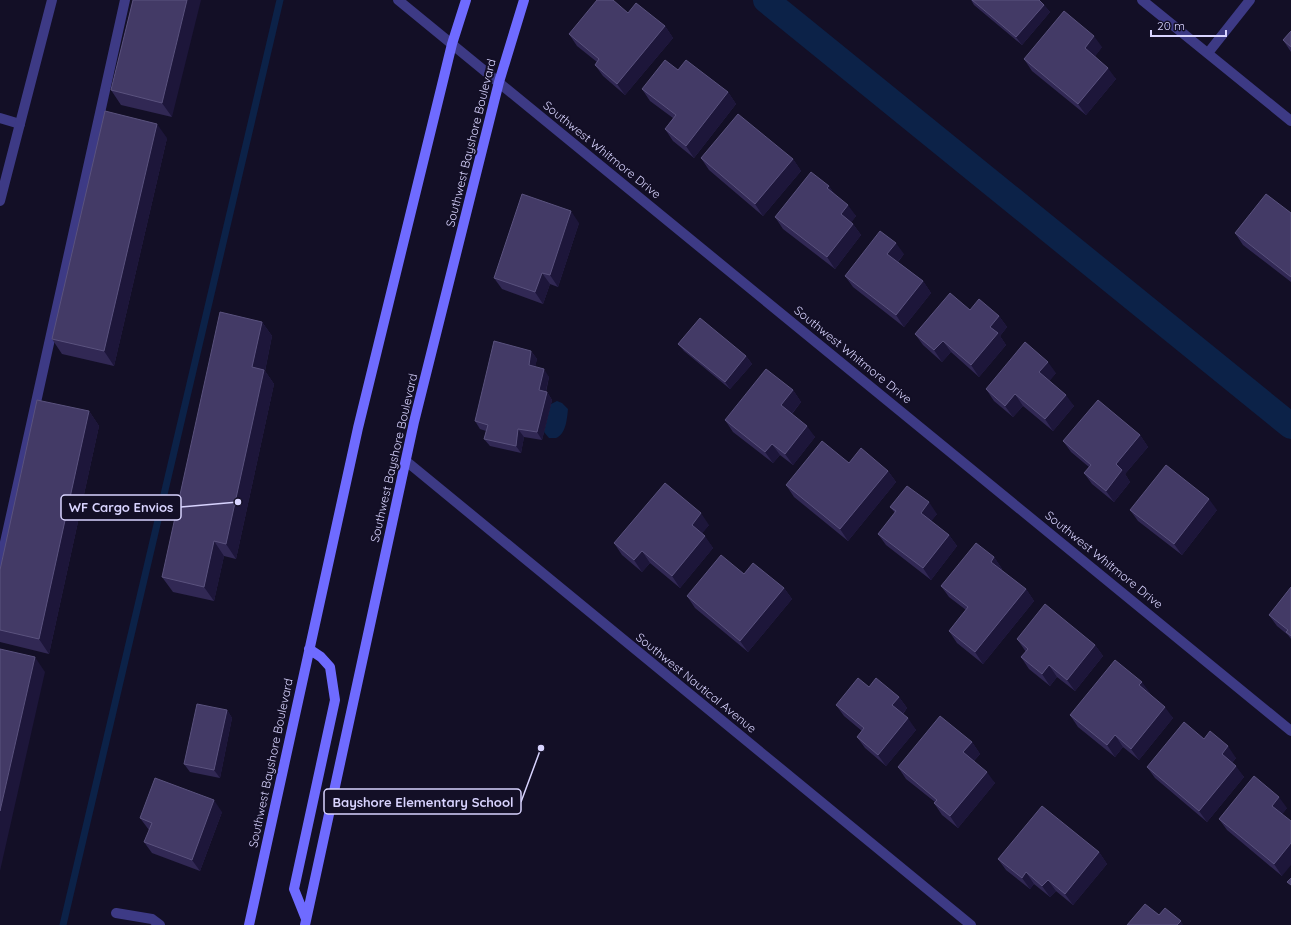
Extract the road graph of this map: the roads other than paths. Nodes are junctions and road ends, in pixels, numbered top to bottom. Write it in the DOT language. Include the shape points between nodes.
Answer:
graph roads {
  1 [pos="52,0"];
  2 [pos="125,0"];
  3 [pos="398,0"];
  4 [pos="466,0"];
  5 [pos="524,0"];
  6 [pos="1142,0"];
  7 [pos="1250,0"];
  8 [pos="452,44"];
  9 [pos="1208,53"];
  10 [pos="499,82"];
  11 [pos="0,118"];
  12 [pos="1291,121"];
  13 [pos="20,124"];
  14 [pos="2,187"];
  15 [pos="0,201"];
  16 [pos="406,461"];
  17 [pos="0,565"];
  18 [pos="309,649"];
  19 [pos="1291,731"];
  20 [pos="116,913"];
  21 [pos="305,922"];
  22 [pos="160,925"];
  23 [pos="249,925"];
  24 [pos="971,925"];
  1 -- 13 [label="street"];
  2 -- 17 [label="street"];
  3 -- 8 [label="street, Southwest Whitmore Drive"];
  4 -- 8 [label="main road, Southwest Bayshore Boulevard"];
  5 -- 10 [label="main road, Southwest Bayshore Boulevard"];
  6 -- 9 [label="street"];
  7 -- 9 [label="street"];
  8 -- 10 [label="street, Southwest Whitmore Drive"];
  8 -- 18 [label="main road, Southwest Bayshore Boulevard" via="358,428"];
  9 -- 12 [label="street"];
  10 -- 16 [label="main road, Southwest Bayshore Boulevard"];
  10 -- 19 [label="street, Southwest Whitmore Drive"];
  11 -- 13 [label="street"];
  13 -- 14 [label="street"];
  14 -- 15 [label="street"];
  16 -- 21 [label="main road, Southwest Bayshore Boulevard"];
  16 -- 24 [label="street, Southwest Nautical Avenue"];
  18 -- 21 [label="main road" via="321,656 330,667 335,700 294,889"];
  18 -- 23 [label="main road, Southwest Bayshore Boulevard"];
  20 -- 22 [label="street" via="152,919"];
}
